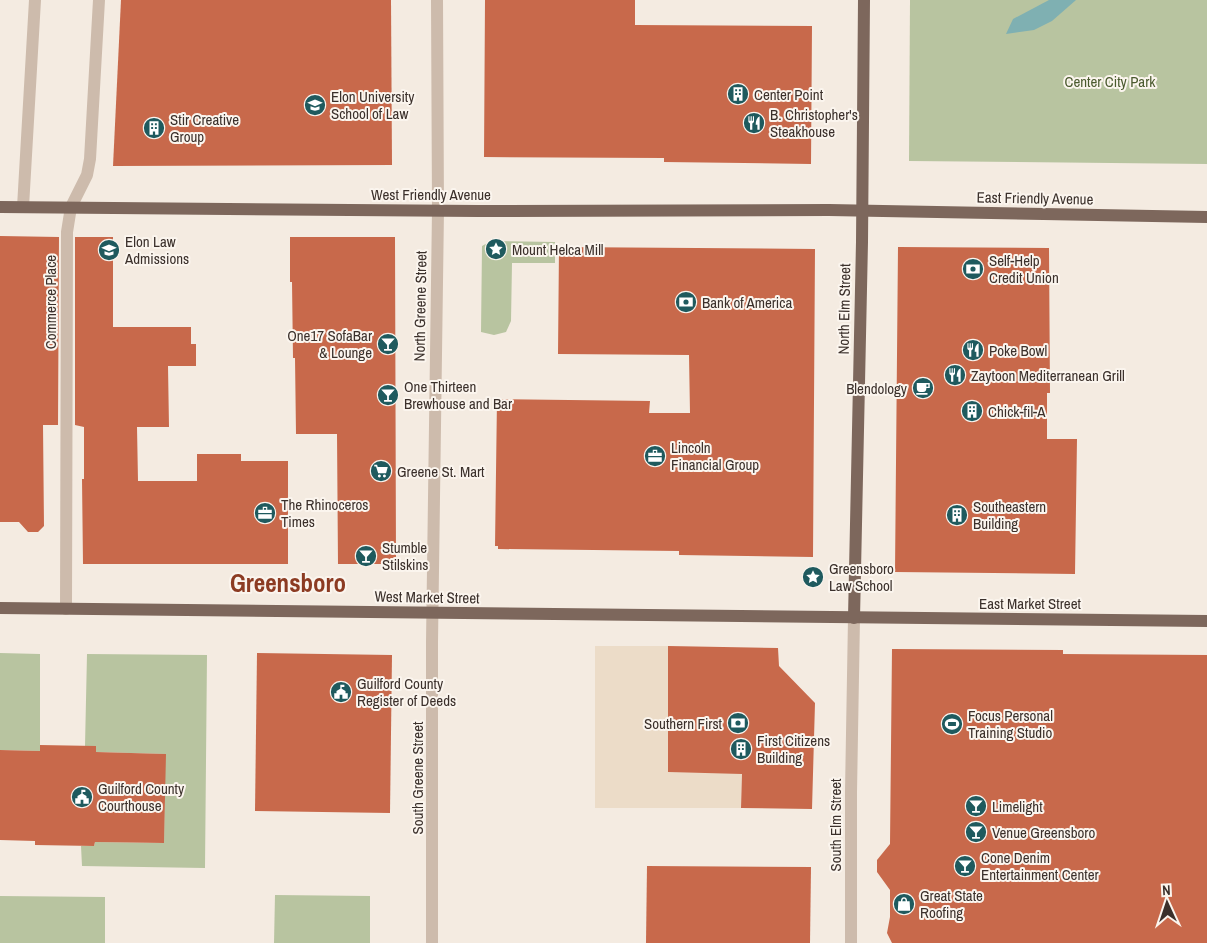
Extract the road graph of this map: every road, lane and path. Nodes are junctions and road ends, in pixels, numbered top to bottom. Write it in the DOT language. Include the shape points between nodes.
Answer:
graph roads {
  1 [pos="35,0"];
  2 [pos="99,0"];
  3 [pos="437,0"];
  4 [pos="864,0"];
  5 [pos="0,207"];
  6 [pos="23,207"];
  7 [pos="71,207"];
  8 [pos="438,210"];
  9 [pos="862,211"];
  10 [pos="1207,217"];
  11 [pos="0,608"];
  12 [pos="66,609"];
  13 [pos="433,613"];
  14 [pos="854,618"];
  15 [pos="1207,620"];
  16 [pos="432,943"];
  17 [pos="851,943"];
  1 -- 6 [label="street"];
  2 -- 7 [label="street, Commerce Place" via="90,159 87,175"];
  3 -- 8 [label="street, North Greene Street"];
  4 -- 9 [label="main road, North Elm Street"];
  5 -- 6 [label="main road, West Friendly Avenue"];
  6 -- 7 [label="main road, West Friendly Avenue"];
  7 -- 8 [label="main road, West Friendly Avenue"];
  7 -- 12 [label="street, Commerce Place" via="67,232"];
  8 -- 9 [label="main road, West Friendly Avenue"];
  8 -- 13 [label="street, North Greene Street"];
  9 -- 10 [label="main road, East Friendly Avenue"];
  9 -- 14 [label="main road, North Elm Street"];
  11 -- 12 [label="main road, West Market Street"];
  12 -- 13 [label="main road, West Market Street"];
  13 -- 14 [label="main road, West Market Street"];
  13 -- 16 [label="street, South Greene Street"];
  14 -- 15 [label="main road, East Market Street"];
  14 -- 17 [label="street, South Elm Street"];
}
